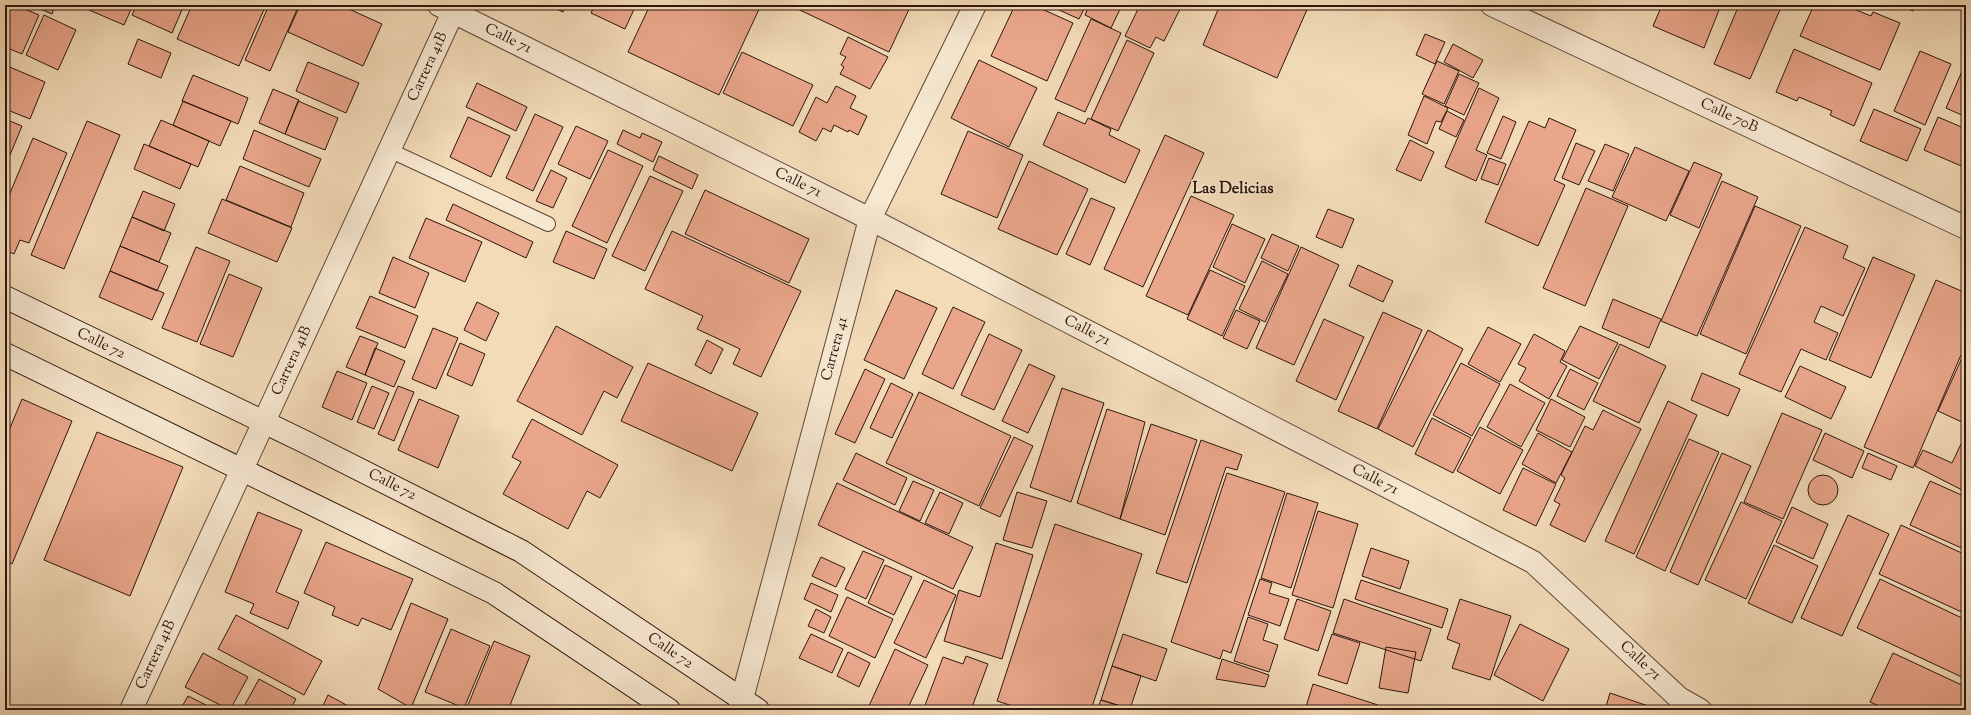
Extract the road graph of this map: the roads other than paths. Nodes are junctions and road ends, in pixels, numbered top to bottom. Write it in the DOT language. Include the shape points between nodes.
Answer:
graph roads {
  1 [pos="975,5"];
  2 [pos="1492,5"];
  3 [pos="446,8"];
  4 [pos="389,150"];
  5 [pos="870,219"];
  6 [pos="548,224"];
  7 [pos="1966,228"];
  8 [pos="5,297"];
  9 [pos="5,354"];
  10 [pos="264,422"];
  11 [pos="242,470"];
  12 [pos="746,706"];
  13 [pos="131,710"];
  14 [pos="669,710"];
  15 [pos="1700,710"];
  1 -- 5 [label="street, Carrera 41"];
  2 -- 7 [label="street, Calle 70B"];
  3 -- 4 [label="street, Carrera 41B"];
  3 -- 5 [label="street, Calle 71"];
  4 -- 6 [label="lane"];
  4 -- 10 [label="street, Carrera 41B"];
  5 -- 12 [label="street, Carrera 41"];
  5 -- 15 [label="street, Calle 71" via="1533,562 1679,698"];
  8 -- 10 [label="street, Calle 72"];
  9 -- 11 [label="street"];
  10 -- 11 [label="street, Carrera 41B"];
  10 -- 12 [label="street, Calle 72" via="521,551"];
  11 -- 13 [label="street, Carrera 41B"];
  11 -- 14 [label="street" via="494,594"];
}
